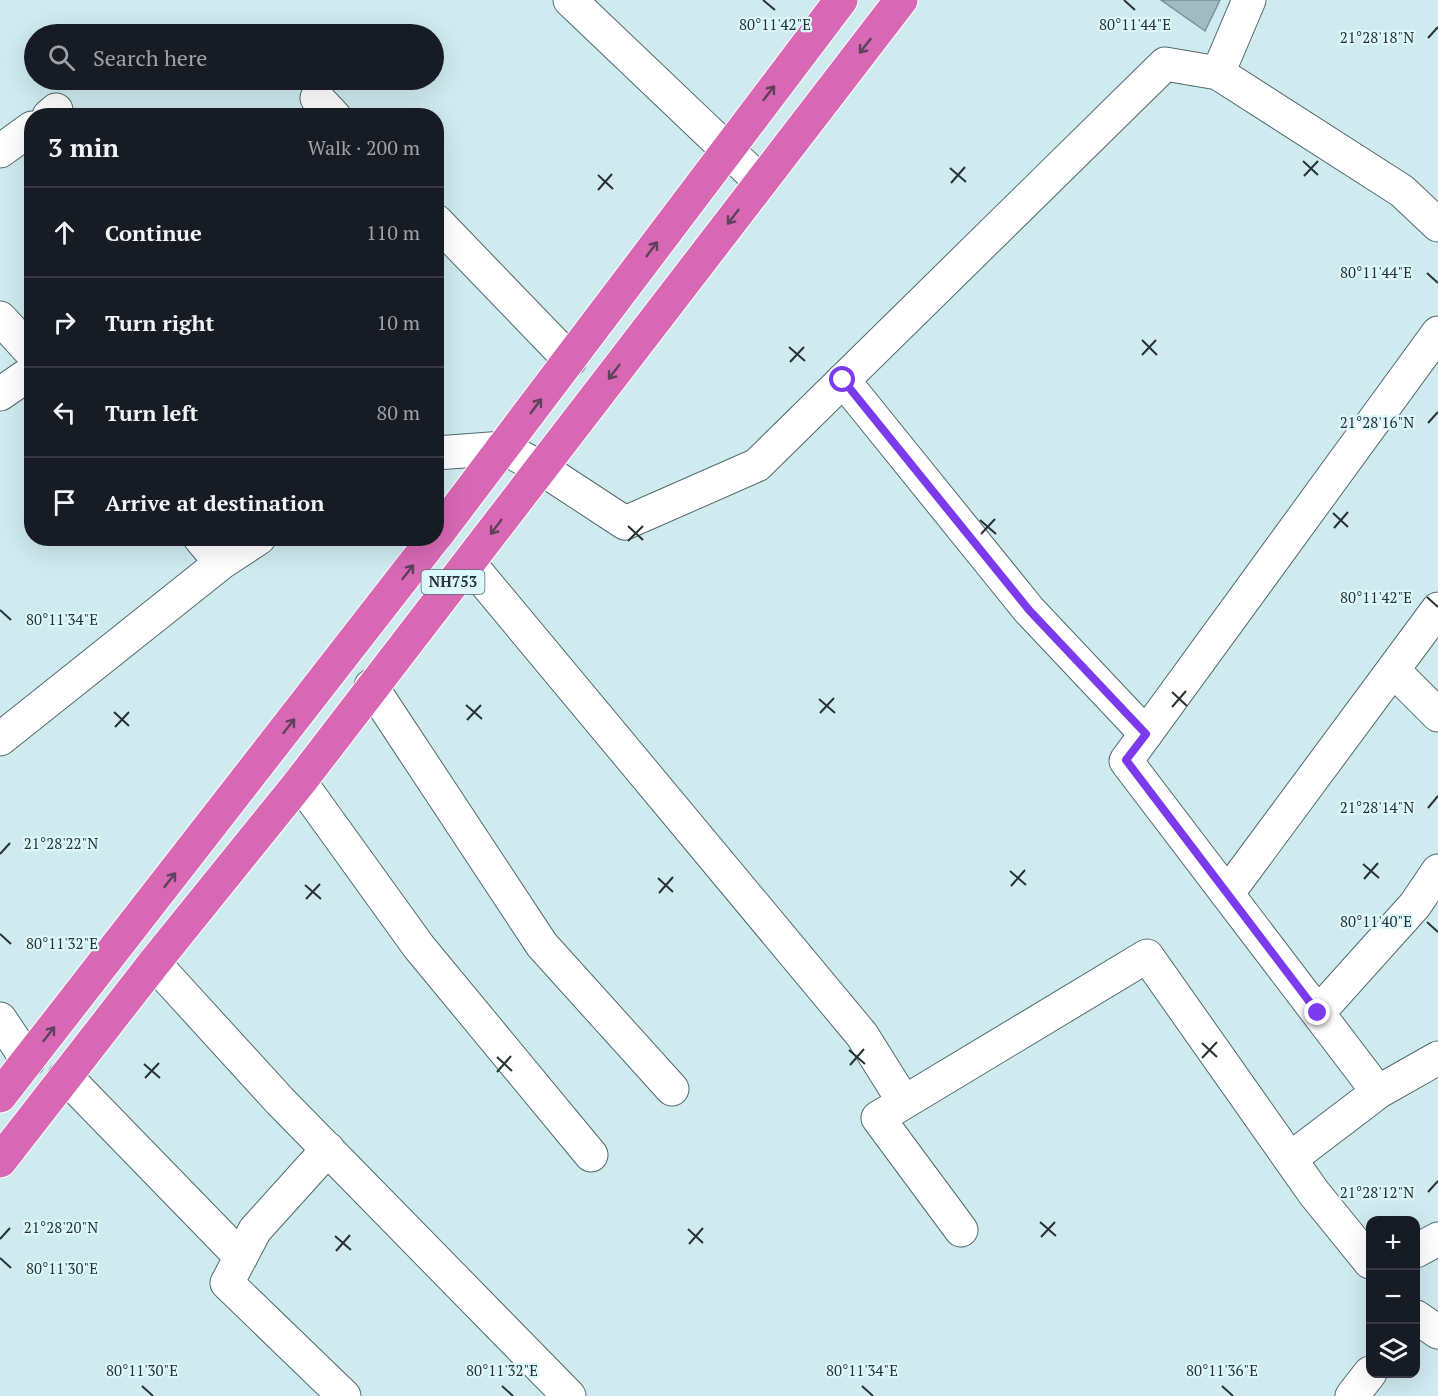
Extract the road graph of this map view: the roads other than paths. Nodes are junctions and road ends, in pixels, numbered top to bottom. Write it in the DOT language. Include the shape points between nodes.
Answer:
graph roads {
  1 [pos="570,0"];
  2 [pos="841,0"];
  3 [pos="901,0"];
  4 [pos="1249,0"];
  5 [pos="1218,73"];
  6 [pos="24,134"];
  7 [pos="726,149"];
  8 [pos="0,151"];
  9 [pos="760,181"];
  10 [pos="1438,225"];
  11 [pos="444,229"];
  12 [pos="0,318"];
  13 [pos="1438,333"];
  14 [pos="24,344"];
  15 [pos="570,360"];
  16 [pos="24,378"];
  17 [pos="843,380"];
  18 [pos="0,394"];
  19 [pos="504,448"];
  20 [pos="444,452"];
  21 [pos="541,468"];
  22 [pos="444,525"];
  23 [pos="207,546"];
  24 [pos="248,546"];
  25 [pos="428,546"];
  26 [pos="221,563"];
  27 [pos="469,563"];
  28 [pos="1438,609"];
  29 [pos="1393,670"];
  30 [pos="371,686"];
  31 [pos="1438,715"];
  32 [pos="1146,734"];
  33 [pos="0,739"];
  34 [pos="300,782"];
  35 [pos="1438,871"];
  36 [pos="1227,894"];
  37 [pos="154,963"];
  38 [pos="1318,1013"];
  39 [pos="0,1019"];
  40 [pos="1438,1058"];
  41 [pos="28,1061"];
  42 [pos="64,1078"];
  43 [pos="672,1089"];
  44 [pos="1378,1092"];
  45 [pos="0,1096"];
  46 [pos="904,1102"];
  47 [pos="328,1149"];
  48 [pos="591,1155"];
  49 [pos="1290,1159"];
  50 [pos="0,1161"];
  51 [pos="961,1230"];
  52 [pos="1438,1239"];
  53 [pos="1420,1249"];
  54 [pos="1366,1256"];
  55 [pos="241,1257"];
  56 [pos="1420,1320"];
  57 [pos="1438,1332"];
  58 [pos="1367,1378"];
  59 [pos="344,1396"];
  60 [pos="569,1396"];
  61 [pos="1352,1396"];
  1 -- 7 [label="street"];
  7 -- 2 [label="highway, NH753, one-way"];
  3 -- 9 [label="highway, NH753, one-way"];
  4 -- 5 [label="street"];
  5 -- 10 [label="street" via="1402,191"];
  5 -- 17 [label="street" via="1165,64"];
  6 -- 8 [label="street"];
  7 -- 9 [label="street"];
  15 -- 7 [label="highway, NH753, one-way"];
  9 -- 21 [label="highway, NH753, one-way"];
  11 -- 15 [label="street"];
  12 -- 14 [label="street"];
  13 -- 32 [label="street"];
  19 -- 15 [label="highway, NH753, one-way"];
  16 -- 18 [label="street"];
  17 -- 21 [label="street" via="758,465 625,523"];
  17 -- 32 [label="street" via="1029,610"];
  19 -- 20 [label="street"];
  19 -- 21 [label="street"];
  19 -- 22 [label="highway, NH753"];
  21 -- 27 [label="highway, NH753, one-way"];
  23 -- 26 [label="street"];
  24 -- 26 [label="street"];
  41 -- 25 [label="highway, NH753, one-way"];
  26 -- 33 [label="street"];
  27 -- 30 [label="highway, NH753"];
  27 -- 46 [label="street" via="862,1035"];
  28 -- 29 [label="street"];
  29 -- 31 [label="street"];
  29 -- 36 [label="street"];
  30 -- 34 [label="highway, NH753"];
  30 -- 43 [label="street" via="542,945"];
  32 -- 36 [label="street" via="1126,760"];
  34 -- 37 [label="highway, NH753"];
  34 -- 48 [label="street" via="419,947"];
  35 -- 38 [label="street" via="1415,905"];
  36 -- 38 [label="street"];
  37 -- 42 [label="highway, NH753"];
  37 -- 47 [label="street"];
  38 -- 44 [label="street"];
  39 -- 41 [label="street"];
  40 -- 44 [label="street"];
  41 -- 45 [label="highway, NH753"];
  42 -- 50 [label="highway, NH753"];
  42 -- 55 [label="street"];
  44 -- 49 [label="street"];
  46 -- 49 [label="street" via="1147,956"];
  46 -- 51 [label="street" via="878,1118"];
  47 -- 55 [label="street" via="255,1230"];
  47 -- 60 [label="street"];
  49 -- 54 [label="street"];
  52 -- 53 [label="street"];
  55 -- 59 [label="street" via="227,1283"];
  56 -- 57 [label="street"];
  58 -- 61 [label="street"];
}
